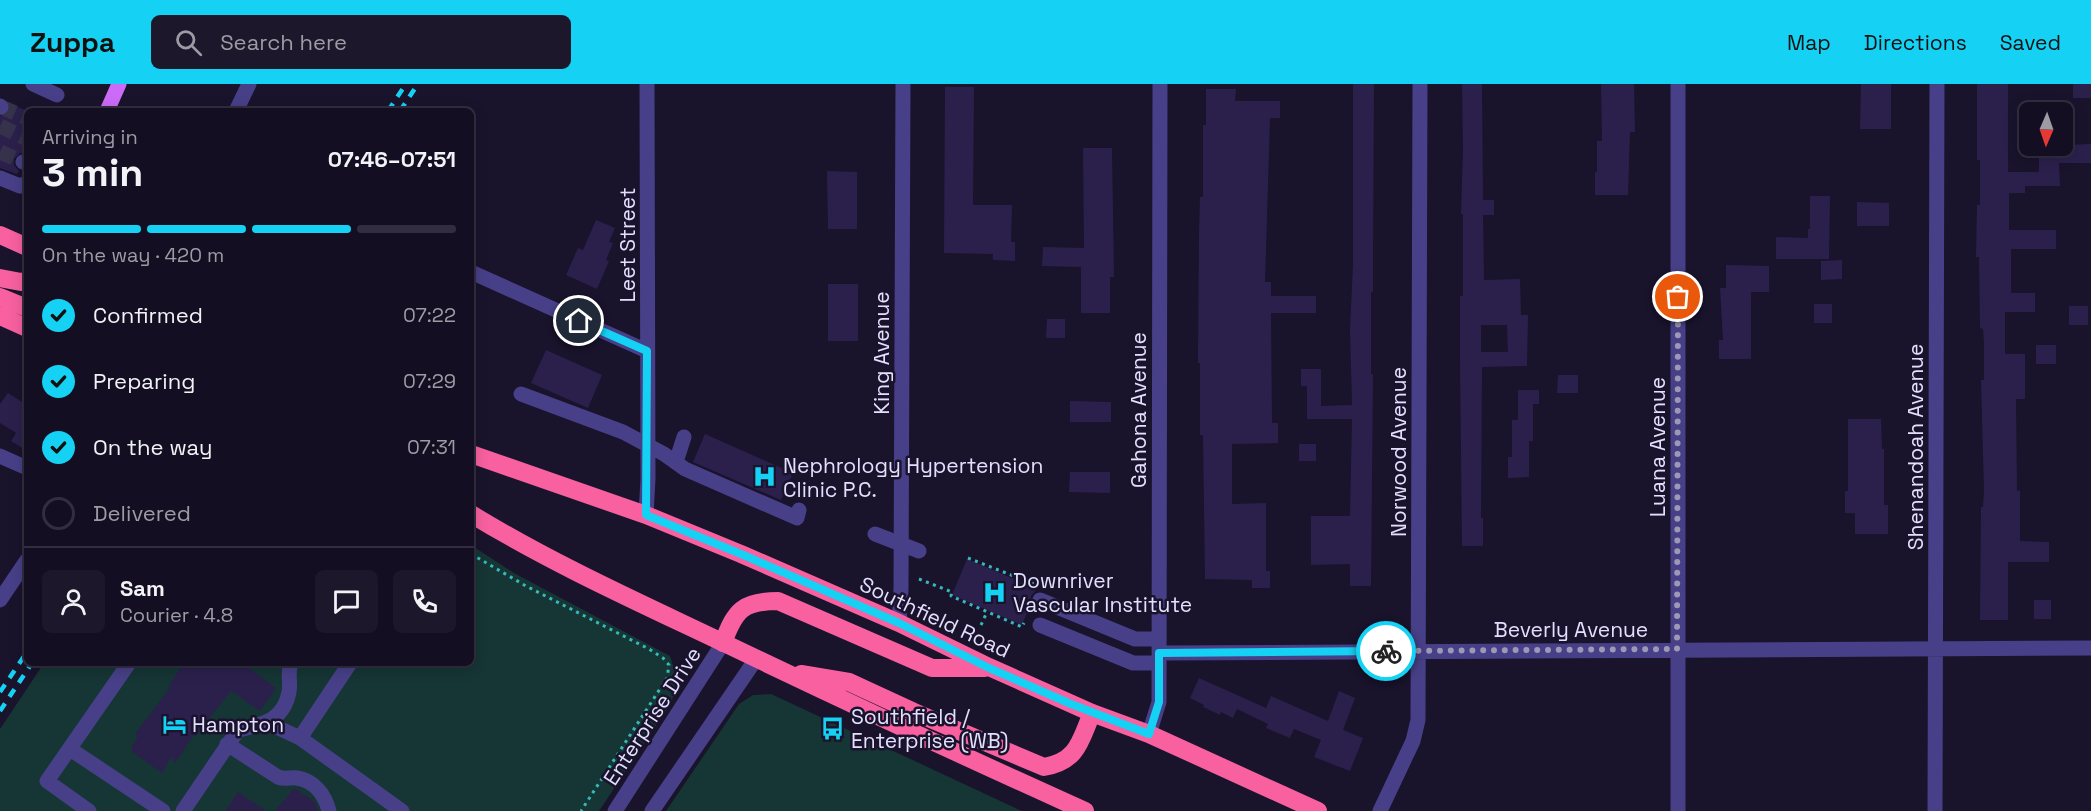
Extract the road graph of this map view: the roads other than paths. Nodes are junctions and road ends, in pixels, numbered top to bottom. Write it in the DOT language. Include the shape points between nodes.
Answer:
graph roads {
  1 [pos="33,84"];
  2 [pos="119,84"];
  3 [pos="249,84"];
  4 [pos="647,84"];
  5 [pos="903,84"];
  6 [pos="1160,84"];
  7 [pos="1420,84"];
  8 [pos="1678,84"];
  9 [pos="1937,84"];
  10 [pos="54,90"];
  11 [pos="111,108"];
  12 [pos="237,108"];
  13 [pos="0,178"];
  14 [pos="24,184"];
  15 [pos="0,234"];
  16 [pos="24,246"];
  17 [pos="474,273"];
  18 [pos="0,278"];
  19 [pos="24,282"];
  20 [pos="0,297"];
  21 [pos="24,307"];
  22 [pos="0,316"];
  23 [pos="24,327"];
  24 [pos="647,351"];
  25 [pos="521,394"];
  26 [pos="684,437"];
  27 [pos="647,444"];
  28 [pos="474,445"];
  29 [pos="474,455"];
  30 [pos="0,456"];
  31 [pos="676,462"];
  32 [pos="24,467"];
  33 [pos="530,473"];
  34 [pos="799,510"];
  35 [pos="646,515"];
  36 [pos="474,516"];
  37 [pos="474,525"];
  38 [pos="875,534"];
  39 [pos="517,542"];
  40 [pos="900,544"];
  41 [pos="919,551"];
  42 [pos="24,564"];
  43 [pos="1040,593"];
  44 [pos="0,600"];
  45 [pos="899,623"];
  46 [pos="1040,625"];
  47 [pos="723,643"];
  48 [pos="1936,648"];
  49 [pos="2091,648"];
  50 [pos="1677,649"];
  51 [pos="1419,651"];
  52 [pos="1159,652"];
  53 [pos="756,658"];
  54 [pos="127,666"];
  55 [pos="290,666"];
  56 [pos="348,666"];
  57 [pos="989,668"];
  58 [pos="781,670"];
  59 [pos="1092,713"];
  60 [pos="268,723"];
  61 [pos="1149,734"];
  62 [pos="300,738"];
  63 [pos="227,744"];
  64 [pos="70,749"];
  65 [pos="1080,810"];
  66 [pos="89,811"];
  67 [pos="163,811"];
  68 [pos="183,811"];
  69 [pos="329,811"];
  70 [pos="402,811"];
  71 [pos="615,811"];
  72 [pos="652,811"];
  73 [pos="1318,811"];
  74 [pos="1380,811"];
  75 [pos="1678,811"];
  76 [pos="1935,811"];
  1 -- 10 [label="street"];
  2 -- 11 [label="main road"];
  3 -- 12 [label="street"];
  4 -- 24 [label="street, Leet Street"];
  5 -- 40 [label="street, King Avenue"];
  6 -- 52 [label="street, Gahona Avenue"];
  7 -- 51 [label="street, Norwood Avenue"];
  8 -- 50 [label="street, Luana Avenue"];
  9 -- 48 [label="street, Shenandoah Avenue"];
  13 -- 14 [label="street"];
  15 -- 16 [label="highway"];
  17 -- 24 [label="street"];
  18 -- 19 [label="highway"];
  20 -- 21 [label="highway"];
  22 -- 23 [label="highway"];
  24 -- 27 [label="street, Leet Street"];
  25 -- 27 [label="street"];
  26 -- 31 [label="street"];
  27 -- 31 [label="street"];
  27 -- 35 [label="street, Leet Street"];
  28 -- 33 [label="highway, Southfield Road"];
  29 -- 33 [label="highway, Southfield Road"];
  30 -- 32 [label="street"];
  31 -- 34 [label="street" via="796,518"];
  33 -- 35 [label="highway, Southfield Road"];
  35 -- 45 [label="highway, Southfield Road"];
  36 -- 39 [label="highway"];
  37 -- 39 [label="highway"];
  38 -- 40 [label="street"];
  39 -- 47 [label="highway"];
  40 -- 41 [label="street"];
  40 -- 45 [label="street, King Avenue"];
  42 -- 44 [label="street"];
  43 -- 52 [label="street"];
  45 -- 57 [label="highway, Southfield Road"];
  46 -- 52 [label="street" via="1134,663"];
  47 -- 53 [label="highway"];
  47 -- 57 [label="highway" via="736,614 747,605 778,601 932,668"];
  47 -- 71 [label="street, Enterprise Drive"];
  48 -- 49 [label="street, Beverly Avenue"];
  48 -- 50 [label="street, Beverly Avenue"];
  48 -- 76 [label="street, Shenandoah Avenue"];
  50 -- 51 [label="street, Beverly Avenue"];
  50 -- 75 [label="street, Luana Avenue"];
  51 -- 52 [label="street, Beverly Avenue"];
  51 -- 74 [label="street, Norwood Avenue" via="1416,733"];
  52 -- 61 [label="street, Gahona Avenue" via="1158,705"];
  53 -- 58 [label="highway"];
  53 -- 72 [label="street"];
  54 -- 64 [label="street"];
  55 -- 60 [label="street" via="290,691 283,708"];
  56 -- 62 [label="street"];
  57 -- 59 [label="highway, Southfield Road"];
  58 -- 59 [label="highway" via="849,682 1044,767 1060,765 1072,756"];
  58 -- 65 [label="highway"];
  59 -- 61 [label="highway, Southfield Road"];
  60 -- 62 [label="street"];
  60 -- 63 [label="street" via="238,730"];
  61 -- 73 [label="highway, Southfield Road"];
  62 -- 70 [label="street"];
  63 -- 68 [label="street"];
  63 -- 69 [label="street" via="278,777 314,785 326,797"];
  64 -- 66 [label="street" via="47,781"];
  64 -- 67 [label="street"];
}
